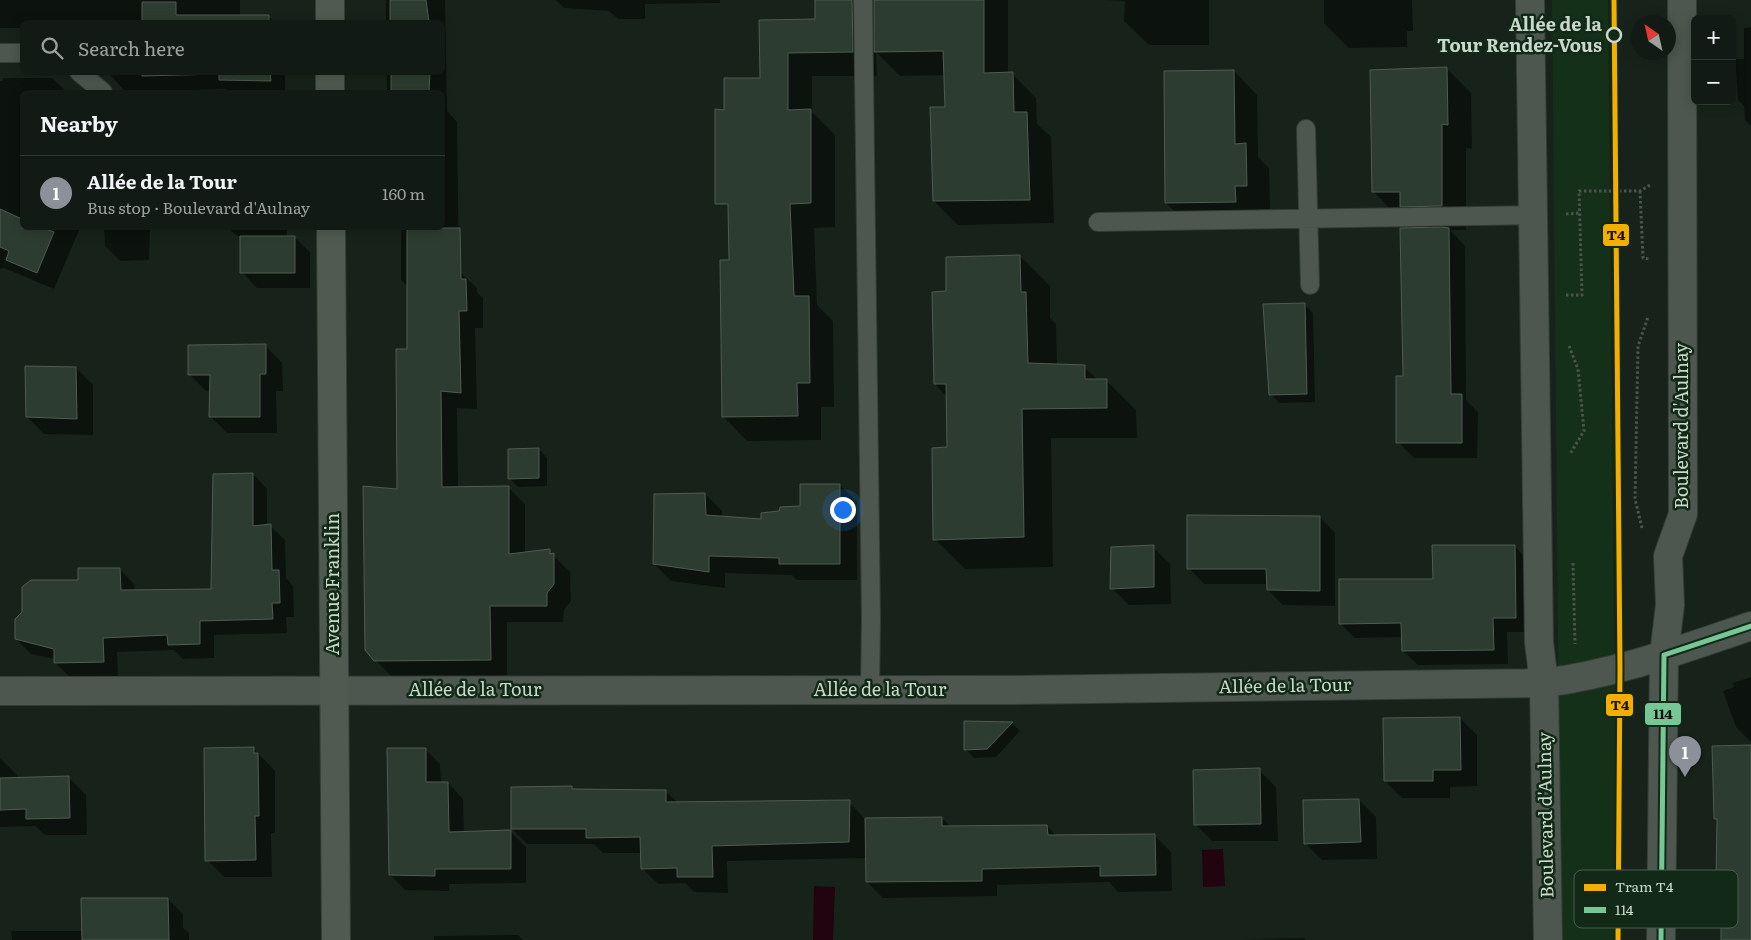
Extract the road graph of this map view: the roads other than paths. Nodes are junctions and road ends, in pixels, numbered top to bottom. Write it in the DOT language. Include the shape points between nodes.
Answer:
graph roads {
  1 [pos="330,0"];
  2 [pos="863,0"];
  3 [pos="1530,0"];
  4 [pos="1682,0"];
  5 [pos="330,20"];
  6 [pos="20,53"];
  7 [pos="0,54"];
  8 [pos="83,75"];
  9 [pos="330,75"];
  10 [pos="101,90"];
  11 [pos="330,90"];
  12 [pos="1306,129"];
  13 [pos="1534,215"];
  14 [pos="1308,218"];
  15 [pos="1098,222"];
  16 [pos="331,230"];
  17 [pos="1310,285"];
  18 [pos="1751,626"];
  19 [pos="1664,655"];
  20 [pos="1544,683"];
  21 [pos="333,690"];
  22 [pos="870,690"];
  23 [pos="0,691"];
  24 [pos="1662,870"];
  25 [pos="336,940"];
  26 [pos="1548,940"];
  1 -- 5 [label="street"];
  2 -- 22 [label="lane"];
  3 -- 13 [label="street, Boulevard d'Aulnay"];
  4 -- 19 [label="street, Boulevard d'Aulnay" via="1683,514 1668,556 1670,605"];
  6 -- 7 [label="lane"];
  8 -- 10 [label="lane"];
  9 -- 11 [label="street"];
  12 -- 14 [label="lane"];
  13 -- 14 [label="lane"];
  13 -- 20 [label="street, Boulevard d'Aulnay" via="1539,642"];
  14 -- 15 [label="lane"];
  14 -- 17 [label="lane"];
  16 -- 21 [label="street, Avenue Franklin"];
  18 -- 19 [label="street, Allée de la Tour"];
  19 -- 20 [label="street, Allée de la Tour" via="1620,669"];
  19 -- 24 [label="street, Boulevard d'Aulnay"];
  20 -- 22 [label="street, Allée de la Tour"];
  20 -- 26 [label="street, Boulevard d'Aulnay"];
  21 -- 22 [label="street, Allée de la Tour"];
  21 -- 23 [label="street, Allée de la Tour"];
  21 -- 25 [label="street, Avenue Franklin"];
}
